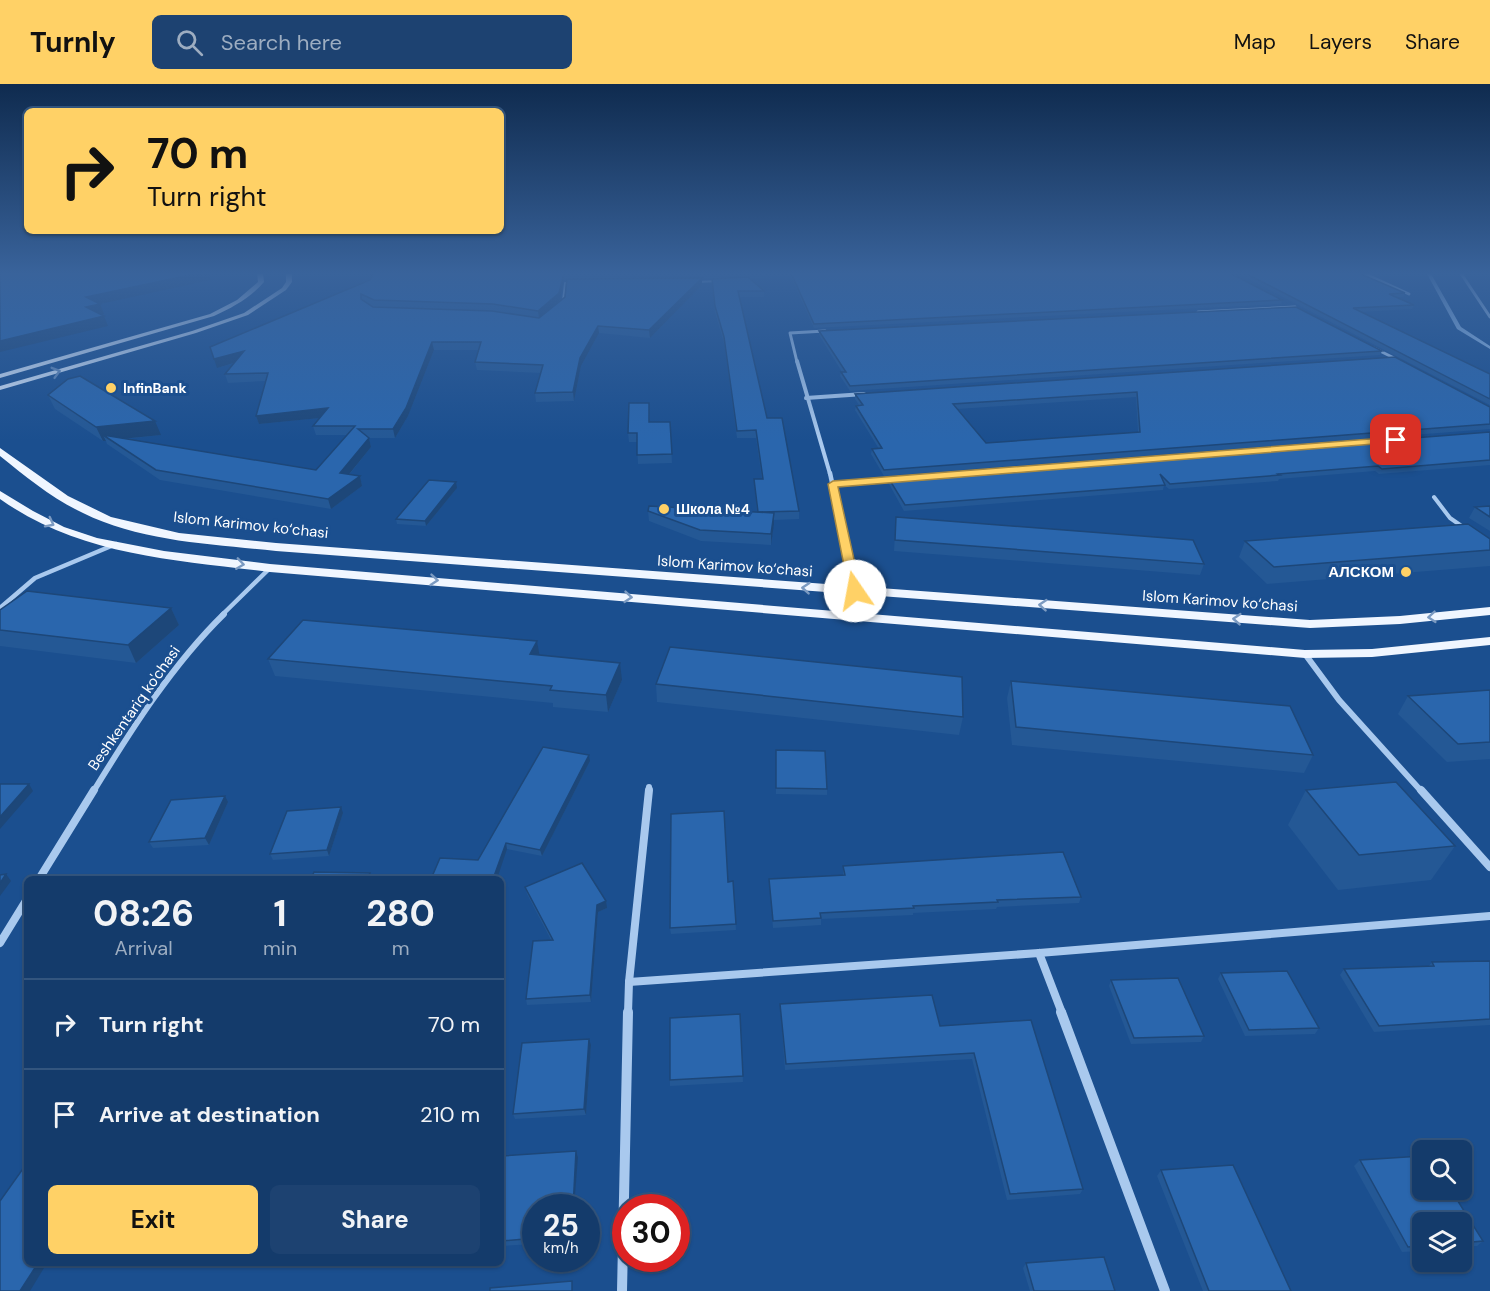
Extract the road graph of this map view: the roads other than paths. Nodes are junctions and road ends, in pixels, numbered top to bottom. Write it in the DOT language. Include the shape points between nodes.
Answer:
graph roads {
  1 [pos="166,328"];
  2 [pos="205,328"];
  3 [pos="837,330"];
  4 [pos="1364,343"];
  5 [pos="1394,358"];
  6 [pos="1382,359"];
  7 [pos="1404,363"];
  8 [pos="0,376"];
  9 [pos="0,388"];
  10 [pos="865,394"];
  11 [pos="806,398"];
  12 [pos="0,451"];
  13 [pos="904,478"];
  14 [pos="833,484"];
  15 [pos="0,494"];
  16 [pos="1434,497"];
  17 [pos="1466,529"];
  18 [pos="116,544"];
  19 [pos="270,568"];
  20 [pos="855,591"];
  21 [pos="0,608"];
  22 [pos="1490,611"];
  23 [pos="1490,641"];
  24 [pos="1305,654"];
  25 [pos="649,787"];
  26 [pos="1490,867"];
  27 [pos="41,876"];
  28 [pos="24,904"];
  29 [pos="1490,916"];
  30 [pos="0,943"];
  31 [pos="1039,953"];
  32 [pos="629,982"];
  33 [pos="622,1291"];
  34 [pos="1166,1291"];
  1 -- 8 [label="main road"];
  9 -- 2 [label="main road, one-way"];
  3 -- 11 [label="street" via="790,333"];
  4 -- 5 [label="street"];
  5 -- 6 [label="street"];
  5 -- 7 [label="street"];
  10 -- 11 [label="street"];
  11 -- 14 [label="street"];
  20 -- 12 [label="main road, Islom Karimov ko‘chasi, one-way" via="276,547 170,533 88,512 39,483"];
  13 -- 14 [label="street"];
  14 -- 20 [label="street"];
  15 -- 18 [label="main road, one-way" via="69,533"];
  16 -- 17 [label="lane" via="1450,518"];
  18 -- 19 [label="main road, one-way"];
  18 -- 21 [label="street" via="35,578"];
  19 -- 24 [label="main road, one-way"];
  19 -- 27 [label="street, Beshkentariq ko'chasi" via="196,643 124,741"];
  22 -- 20 [label="main road, Islom Karimov ko‘chasi, one-way" via="1310,624"];
  23 -- 24 [label="main road" via="1372,653"];
  24 -- 26 [label="street" via="1339,700"];
  25 -- 32 [label="street"];
  28 -- 30 [label="street"];
  29 -- 31 [label="street"];
  31 -- 32 [label="street"];
  31 -- 34 [label="street"];
  32 -- 33 [label="street"];
}
